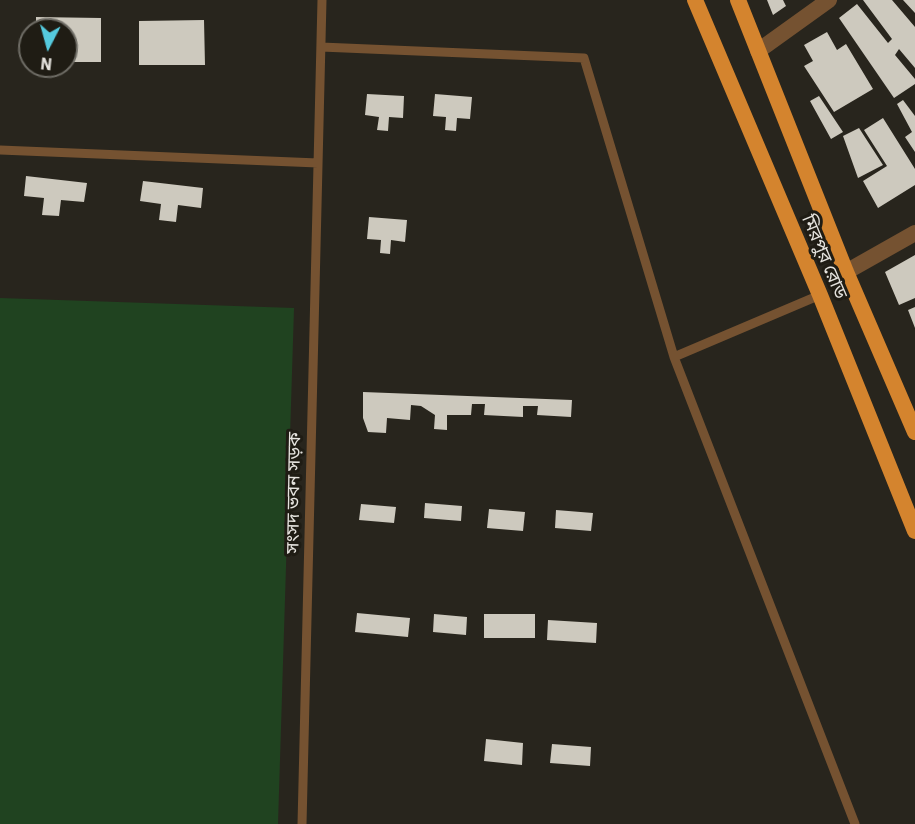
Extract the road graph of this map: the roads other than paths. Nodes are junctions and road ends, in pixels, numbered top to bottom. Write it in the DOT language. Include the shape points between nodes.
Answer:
graph roads {
  1 [pos="322,0"];
  2 [pos="695,0"];
  3 [pos="738,0"];
  4 [pos="829,0"];
  5 [pos="321,47"];
  6 [pos="758,51"];
  7 [pos="0,150"];
  8 [pos="318,163"];
  9 [pos="915,233"];
  10 [pos="846,272"];
  11 [pos="819,295"];
  12 [pos="674,357"];
  13 [pos="915,432"];
  14 [pos="915,531"];
  15 [pos="303,824"];
  16 [pos="855,824"];
  1 -- 5 [label="lane, সংসদ ভবন সড়ক"];
  2 -- 11 [label="highway, মিরপুর রোড"];
  3 -- 6 [label="highway, মিরপুর রোড"];
  4 -- 6 [label="street"];
  5 -- 8 [label="lane, সংসদ ভবন সড়ক"];
  5 -- 12 [label="lane" via="584,58"];
  6 -- 10 [label="highway, মিরপুর রোড"];
  7 -- 8 [label="lane"];
  8 -- 15 [label="lane, সংসদ ভবন সড়ক"];
  9 -- 10 [label="street"];
  10 -- 13 [label="highway, মিরপুর রোড"];
  11 -- 12 [label="lane"];
  11 -- 14 [label="highway, মিরপুর রোড"];
  12 -- 16 [label="lane"];
}
